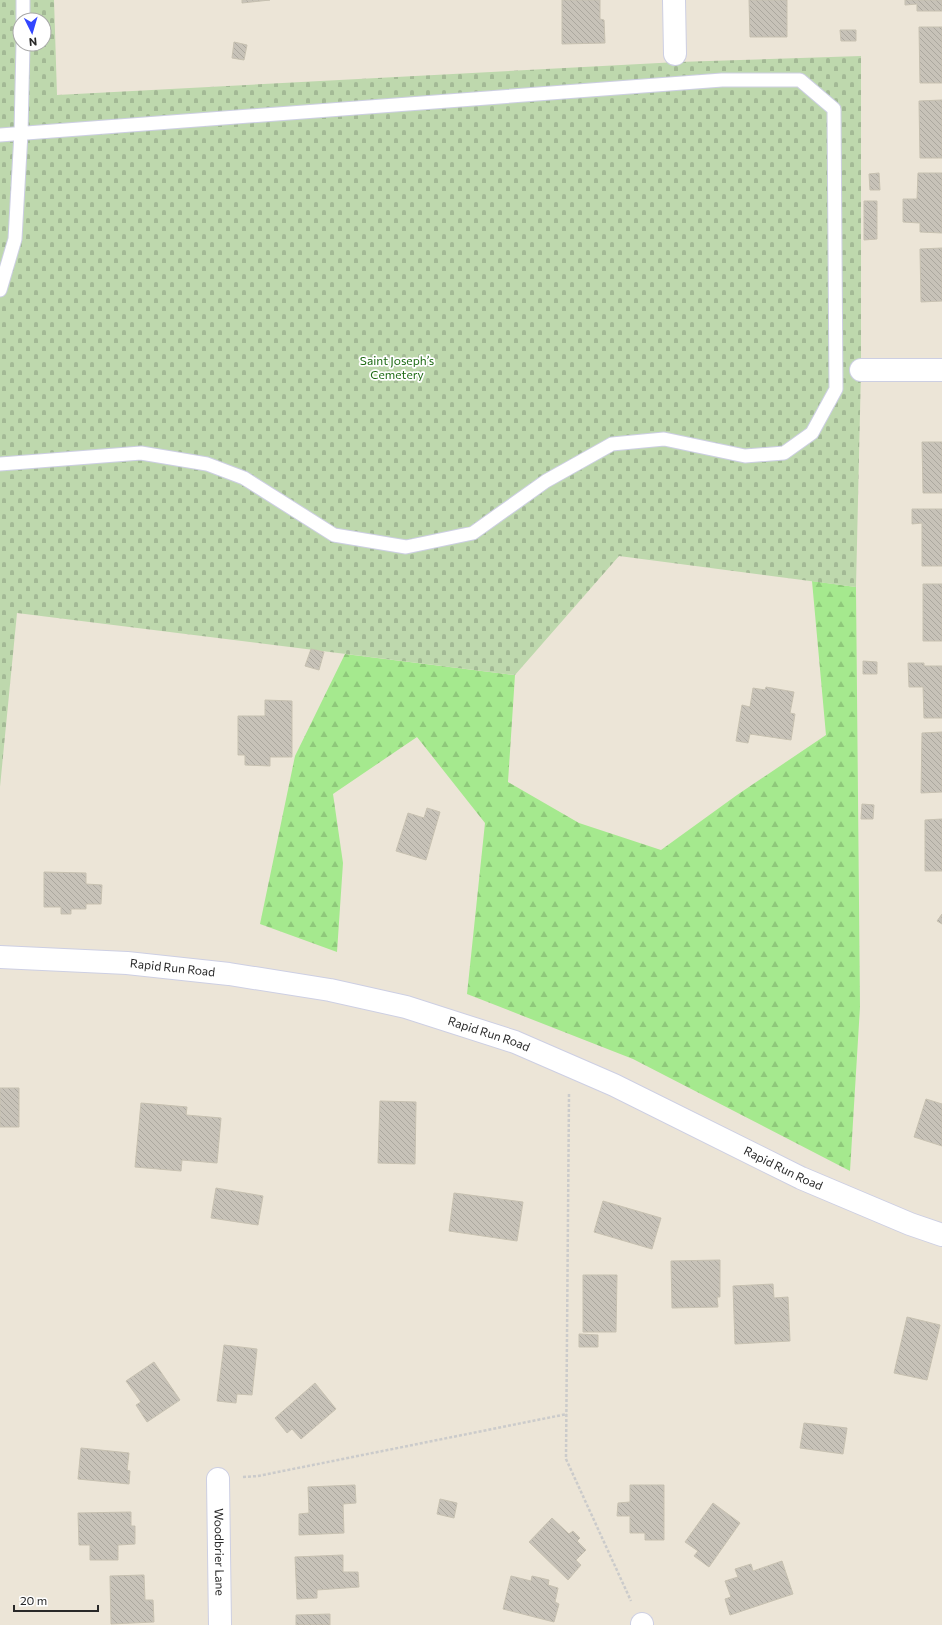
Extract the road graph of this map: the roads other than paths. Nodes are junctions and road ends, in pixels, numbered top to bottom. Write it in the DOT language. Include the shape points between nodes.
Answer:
graph roads {
  1 [pos="23,0"];
  2 [pos="674,0"];
  3 [pos="23,12"];
  4 [pos="22,52"];
  5 [pos="675,54"];
  6 [pos="21,133"];
  7 [pos="0,134"];
  8 [pos="0,290"];
  9 [pos="861,370"];
  10 [pos="942,370"];
  11 [pos="0,464"];
  12 [pos="0,956"];
  13 [pos="942,1235"];
  14 [pos="218,1479"];
  15 [pos="220,1625"];
  1 -- 3 [label="lane"];
  2 -- 5 [label="street"];
  4 -- 6 [label="lane"];
  6 -- 7 [label="lane"];
  6 -- 8 [label="lane" via="15,239"];
  6 -- 11 [label="lane" via="722,80 800,80 834,109 836,389 812,434 784,453 745,456 664,439 612,444 546,481 474,533 406,547 334,535 244,478 207,464 142,453"];
  9 -- 10 [label="street"];
  12 -- 13 [label="street, Rapid Run Road" via="127,962 229,974 330,990 413,1009 515,1042 614,1085 802,1178"];
  14 -- 15 [label="street, Woodbrier Lane"];
}
